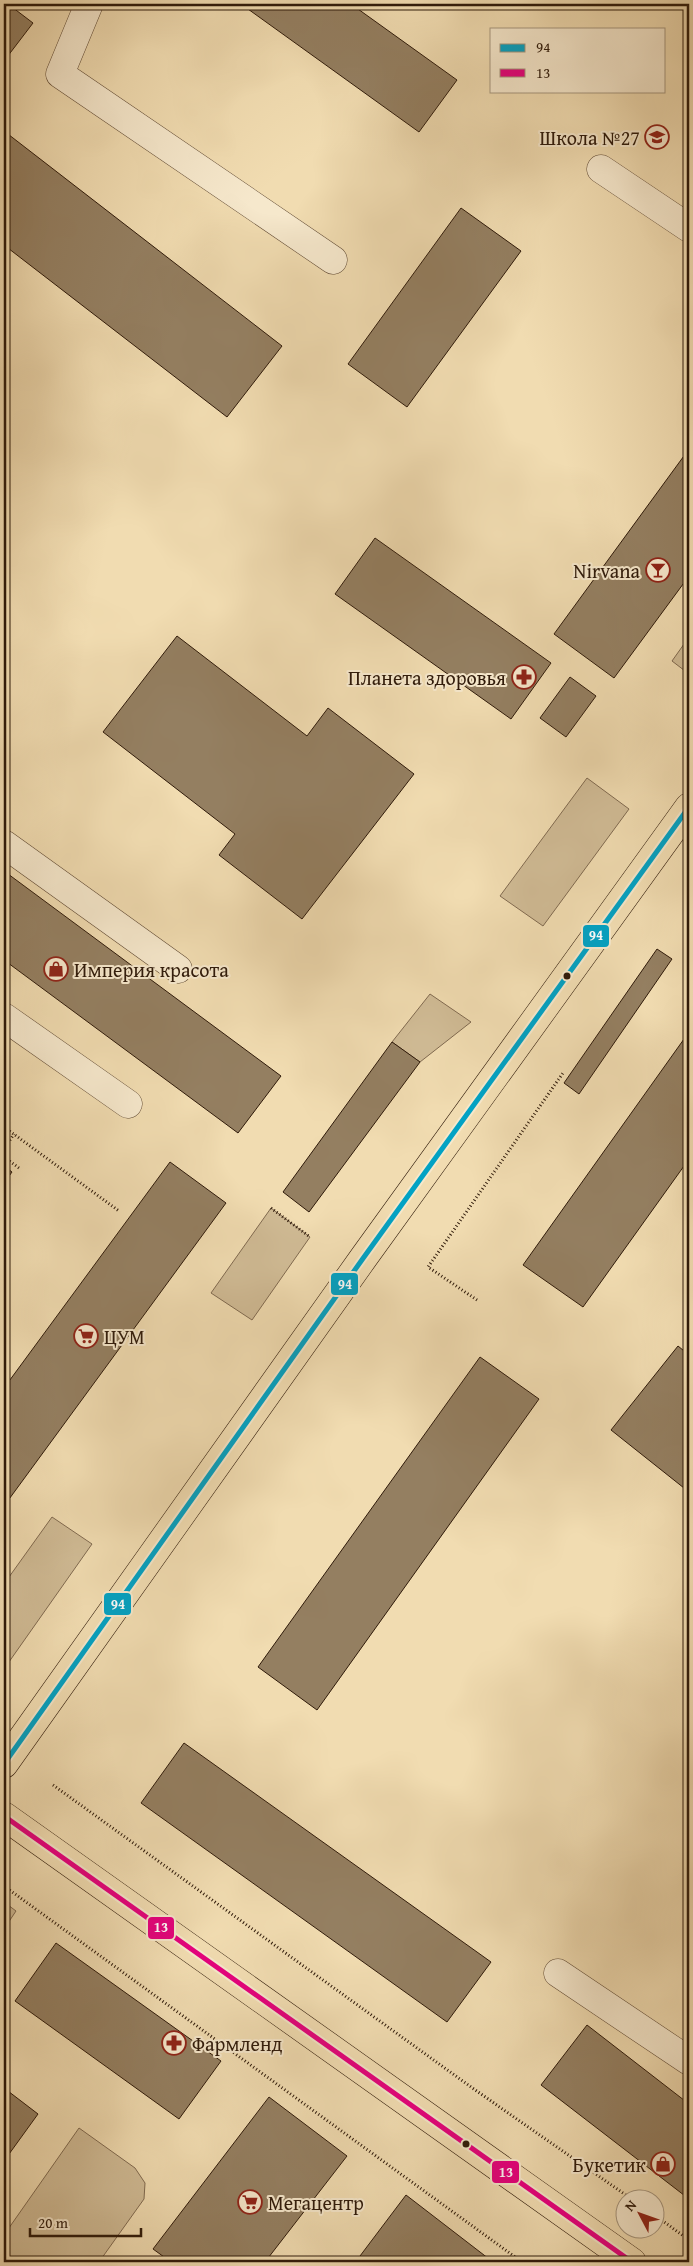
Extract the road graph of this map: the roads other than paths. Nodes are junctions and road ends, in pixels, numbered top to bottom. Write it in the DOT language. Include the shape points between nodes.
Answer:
graph roads {
  1 [pos="89,4"];
  2 [pos="601,168"];
  3 [pos="689,228"];
  4 [pos="334,260"];
  5 [pos="689,807"];
  6 [pos="4,844"];
  7 [pos="178,969"];
  8 [pos="4,1017"];
  9 [pos="128,1104"];
  10 [pos="4,1764"];
  11 [pos="4,1816"];
  12 [pos="558,1973"];
  13 [pos="689,2062"];
  14 [pos="632,2262"];
  1 -- 4 [label="lane" via="60,74"];
  2 -- 3 [label="lane"];
  5 -- 10 [label="main road"];
  6 -- 7 [label="lane"];
  8 -- 9 [label="lane"];
  11 -- 14 [label="main road"];
  12 -- 13 [label="lane"];
}
